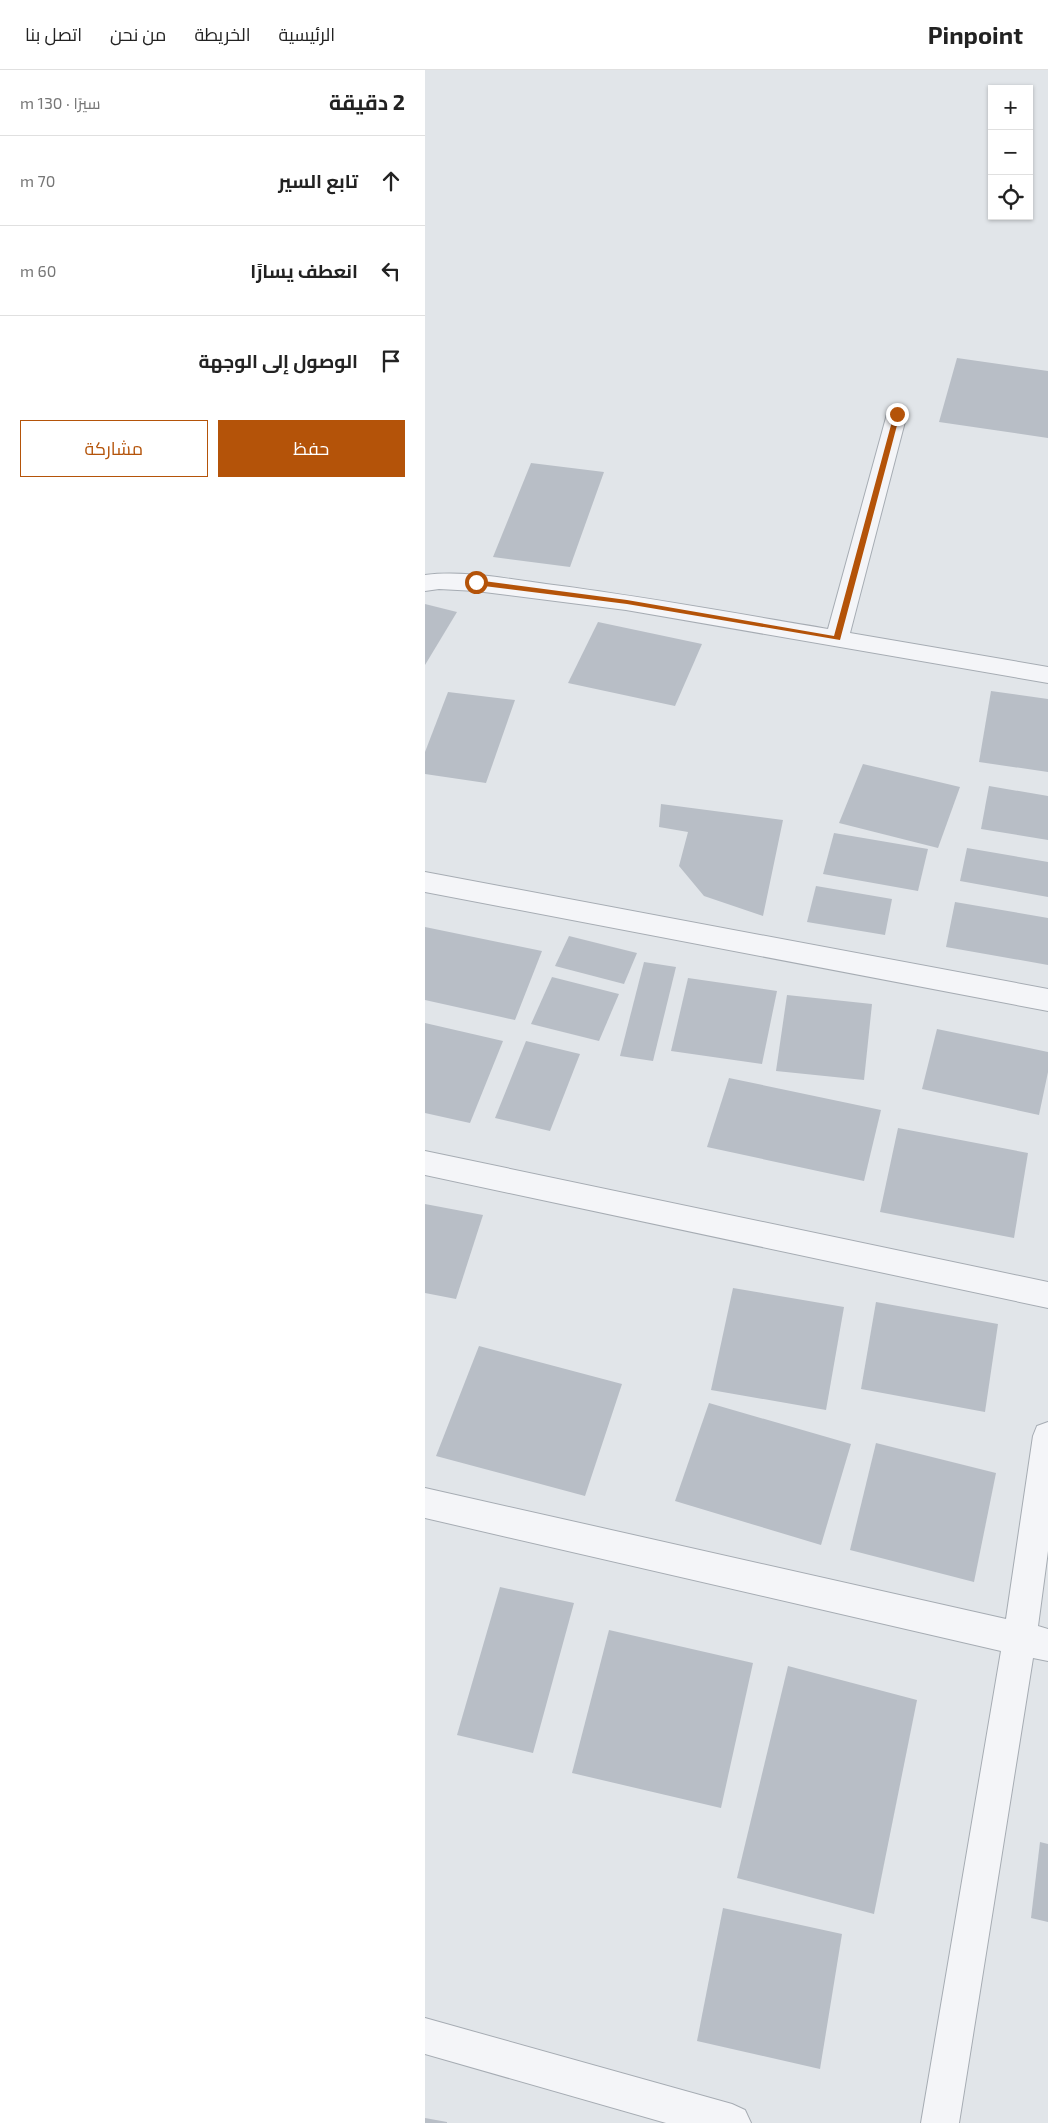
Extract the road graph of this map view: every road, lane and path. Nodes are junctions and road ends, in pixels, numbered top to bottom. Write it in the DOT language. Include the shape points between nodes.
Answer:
graph roads {
  1 [pos="897,414"];
  2 [pos="425,583"];
  3 [pos="837,639"];
  4 [pos="1048,675"];
  5 [pos="425,882"];
  6 [pos="1048,1000"];
  7 [pos="425,1163"];
  8 [pos="1048,1295"];
  9 [pos="1048,1436"];
  10 [pos="425,1503"];
  11 [pos="1034,1641"];
  12 [pos="425,2036"];
  13 [pos="732,2123"];
  14 [pos="940,2123"];
  1 -- 3 [label="street"];
  2 -- 3 [label="street" via="476,582 627,602"];
  3 -- 4 [label="street"];
  5 -- 6 [label="street"];
  7 -- 8 [label="street"];
  9 -- 11 [label="street"];
  10 -- 11 [label="street"];
  11 -- 14 [label="street"];
  12 -- 13 [label="street"];
}
